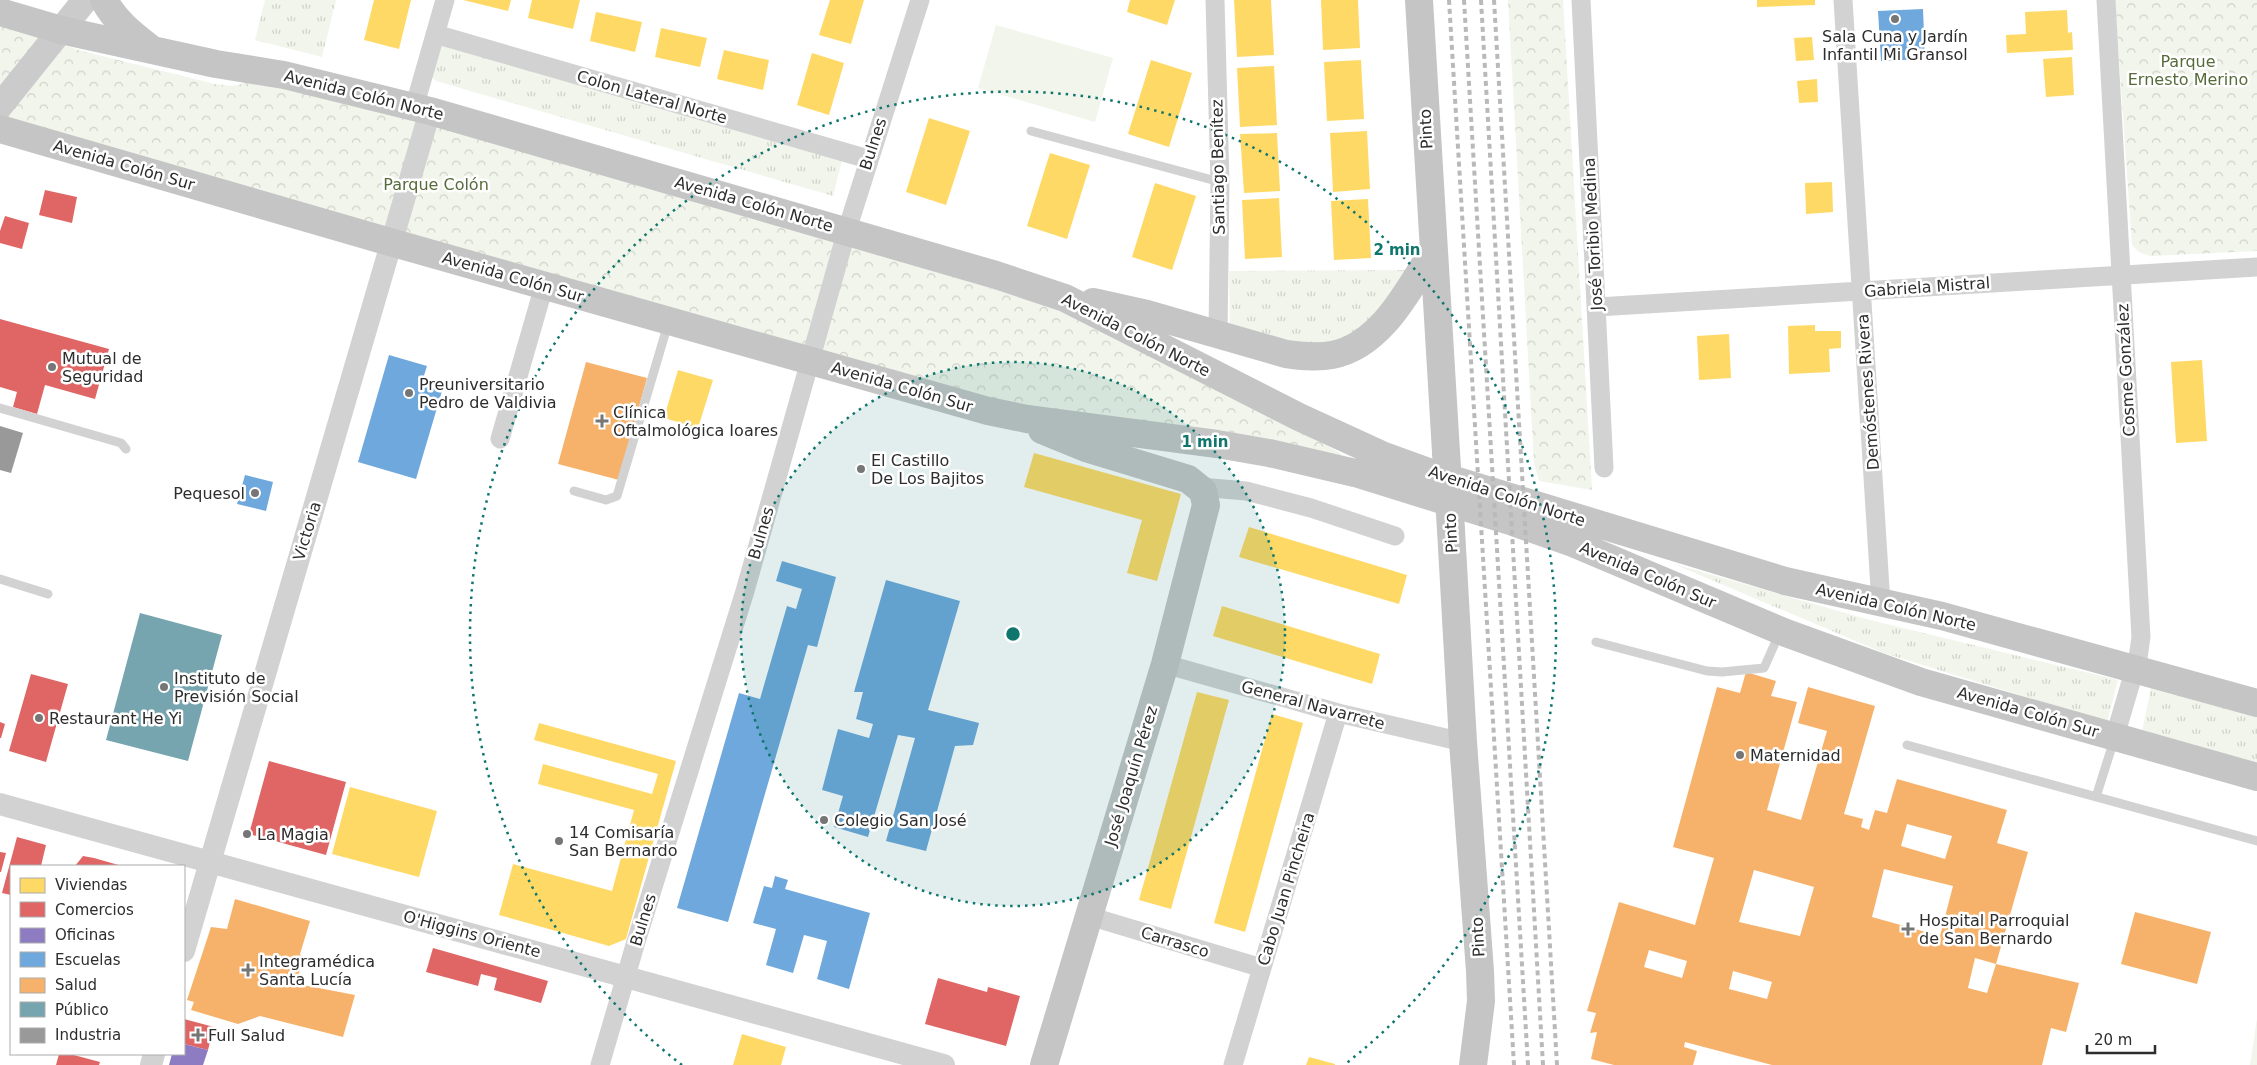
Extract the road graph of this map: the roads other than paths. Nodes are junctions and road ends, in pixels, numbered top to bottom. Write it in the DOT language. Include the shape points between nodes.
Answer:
graph roads {
  1 [pos="85,0"];
  2 [pos="104,0"];
  3 [pos="444,0"];
  4 [pos="920,0"];
  5 [pos="1215,0"];
  6 [pos="1419,0"];
  7 [pos="1581,0"];
  8 [pos="1843,0"];
  9 [pos="2106,0"];
  10 [pos="0,12"];
  11 [pos="61,30"];
  12 [pos="435,34"];
  13 [pos="153,51"];
  14 [pos="0,106"];
  15 [pos="422,109"];
  16 [pos="0,129"];
  17 [pos="1030,131"];
  18 [pos="868,159"];
  19 [pos="1220,182"];
  20 [pos="847,230"];
  21 [pos="393,243"];
  22 [pos="1433,251"];
  23 [pos="2257,267"];
  24 [pos="2120,275"];
  25 [pos="544,286"];
  26 [pos="1861,291"];
  27 [pos="1065,298"];
  28 [pos="1596,307"];
  29 [pos="669,321"];
  30 [pos="1218,333"];
  31 [pos="810,361"];
  32 [pos="0,408"];
  33 [pos="1027,419"];
  34 [pos="500,440"];
  35 [pos="126,449"];
  36 [pos="1604,468"];
  37 [pos="1200,487"];
  38 [pos="574,491"];
  39 [pos="1394,536"];
  40 [pos="0,579"];
  41 [pos="48,594"];
  42 [pos="1881,604"];
  43 [pos="1781,631"];
  44 [pos="1596,642"];
  45 [pos="1165,664"];
  46 [pos="2135,668"];
  47 [pos="2257,703"];
  48 [pos="1338,713"];
  49 [pos="2115,736"];
  50 [pos="1463,742"];
  51 [pos="1907,745"];
  52 [pos="2257,776"];
  53 [pos="2096,797"];
  54 [pos="0,804"];
  55 [pos="2257,841"];
  56 [pos="210,862"];
  57 [pos="1089,916"];
  58 [pos="185,948"];
  59 [pos="1262,968"];
  60 [pos="626,977"];
  61 [pos="600,1065"];
  62 [pos="944,1065"];
  63 [pos="1044,1065"];
  64 [pos="1233,1065"];
  65 [pos="1473,1065"];
  1 -- 11 [label="main road"];
  2 -- 13 [label="main road" via="125,29"];
  3 -- 12 [label="street"];
  4 -- 18 [label="street, Bulnes"];
  5 -- 19 [label="street, Santiago Benítez"];
  6 -- 22 [label="main road, Pinto"];
  7 -- 28 [label="street, José Toribio Medina"];
  8 -- 26 [label="street, Demóstenes Rivera"];
  9 -- 24 [label="street, Cosme González"];
  10 -- 11 [label="main road, Avenida Colón Norte"];
  11 -- 13 [label="main road, Avenida Colón Norte"];
  11 -- 14 [label="main road"];
  12 -- 15 [label="street"];
  12 -- 18 [label="street, Colon Lateral Norte"];
  13 -- 15 [label="main road, Avenida Colón Norte" via="284,75"];
  15 -- 20 [label="main road, Avenida Colón Norte"];
  15 -- 21 [label="street, Victoria"];
  16 -- 21 [label="main road, Avenida Colón Sur"];
  17 -- 19 [label="lane"];
  18 -- 20 [label="street, Bulnes"];
  19 -- 30 [label="street, Santiago Benítez"];
  20 -- 27 [label="main road, Avenida Colón Norte"];
  20 -- 31 [label="street, Bulnes"];
  21 -- 25 [label="main road, Avenida Colón Sur"];
  21 -- 56 [label="street, Victoria"];
  22 -- 30 [label="main road" via="1386,319 1347,351 1302,356 1268,350"];
  22 -- 50 [label="main road, Pinto, bridge"];
  23 -- 24 [label="street, Gabriela Mistral"];
  24 -- 26 [label="street, Gabriela Mistral"];
  24 -- 46 [label="street, Cosme González" via="2140,626 2140,648"];
  25 -- 29 [label="main road, Avenida Colón Sur"];
  25 -- 34 [label="street"];
  26 -- 28 [label="street, Gabriela Mistral"];
  26 -- 42 [label="street, Demóstenes Rivera"];
  27 -- 30 [label="main road" via="1116,305"];
  27 -- 42 [label="main road, Avenida Colón Norte" via="1299,417 1384,456 1491,493 1785,582"];
  28 -- 36 [label="street, José Toribio Medina"];
  29 -- 31 [label="main road, Avenida Colón Sur"];
  29 -- 38 [label="lane" via="617,496 606,500"];
  31 -- 33 [label="main road, Avenida Colón Sur" via="955,403"];
  31 -- 60 [label="street, Bulnes" via="745,590"];
  32 -- 35 [label="lane" via="121,443"];
  33 -- 37 [label="main road, Avenida Colón Sur" via="1046,433 1182,476"];
  33 -- 43 [label="main road, Avenida Colón Sur" via="1217,444 1356,473 1573,543"];
  37 -- 39 [label="street, Avenida Colón Sur" via="1246,492 1311,508"];
  37 -- 45 [label="main road, José Joaquín Pérez" via="1205,495 1206,510"];
  40 -- 41 [label="lane"];
  42 -- 46 [label="main road, Avenida Colón Norte" via="1942,616"];
  43 -- 44 [label="lane" via="1764,668 1722,672 1707,671"];
  43 -- 49 [label="main road, Avenida Colón Sur" via="1922,682"];
  45 -- 48 [label="street, General Navarrete"];
  45 -- 57 [label="main road, José Joaquín Pérez"];
  46 -- 47 [label="main road, Avenida Colón Norte"];
  46 -- 49 [label="street, Cosme González"];
  48 -- 50 [label="street, General Navarrete"];
  48 -- 59 [label="street, Cabo Juan Pincheira"];
  49 -- 52 [label="main road, Avenida Colón Sur"];
  49 -- 53 [label="lane"];
  50 -- 65 [label="main road, Pinto" via="1481,1001"];
  51 -- 53 [label="lane"];
  53 -- 55 [label="lane"];
  54 -- 56 [label="street, O'Higgins Oriente"];
  56 -- 58 [label="street, Victoria"];
  56 -- 60 [label="street, O'Higgins Oriente"];
  57 -- 59 [label="street, Carrasco"];
  57 -- 63 [label="main road, José Joaquín Pérez"];
  59 -- 64 [label="street, Cabo Juan Pincheira"];
  60 -- 61 [label="street, Bulnes"];
  60 -- 62 [label="street, O'Higgins Oriente"];
}
